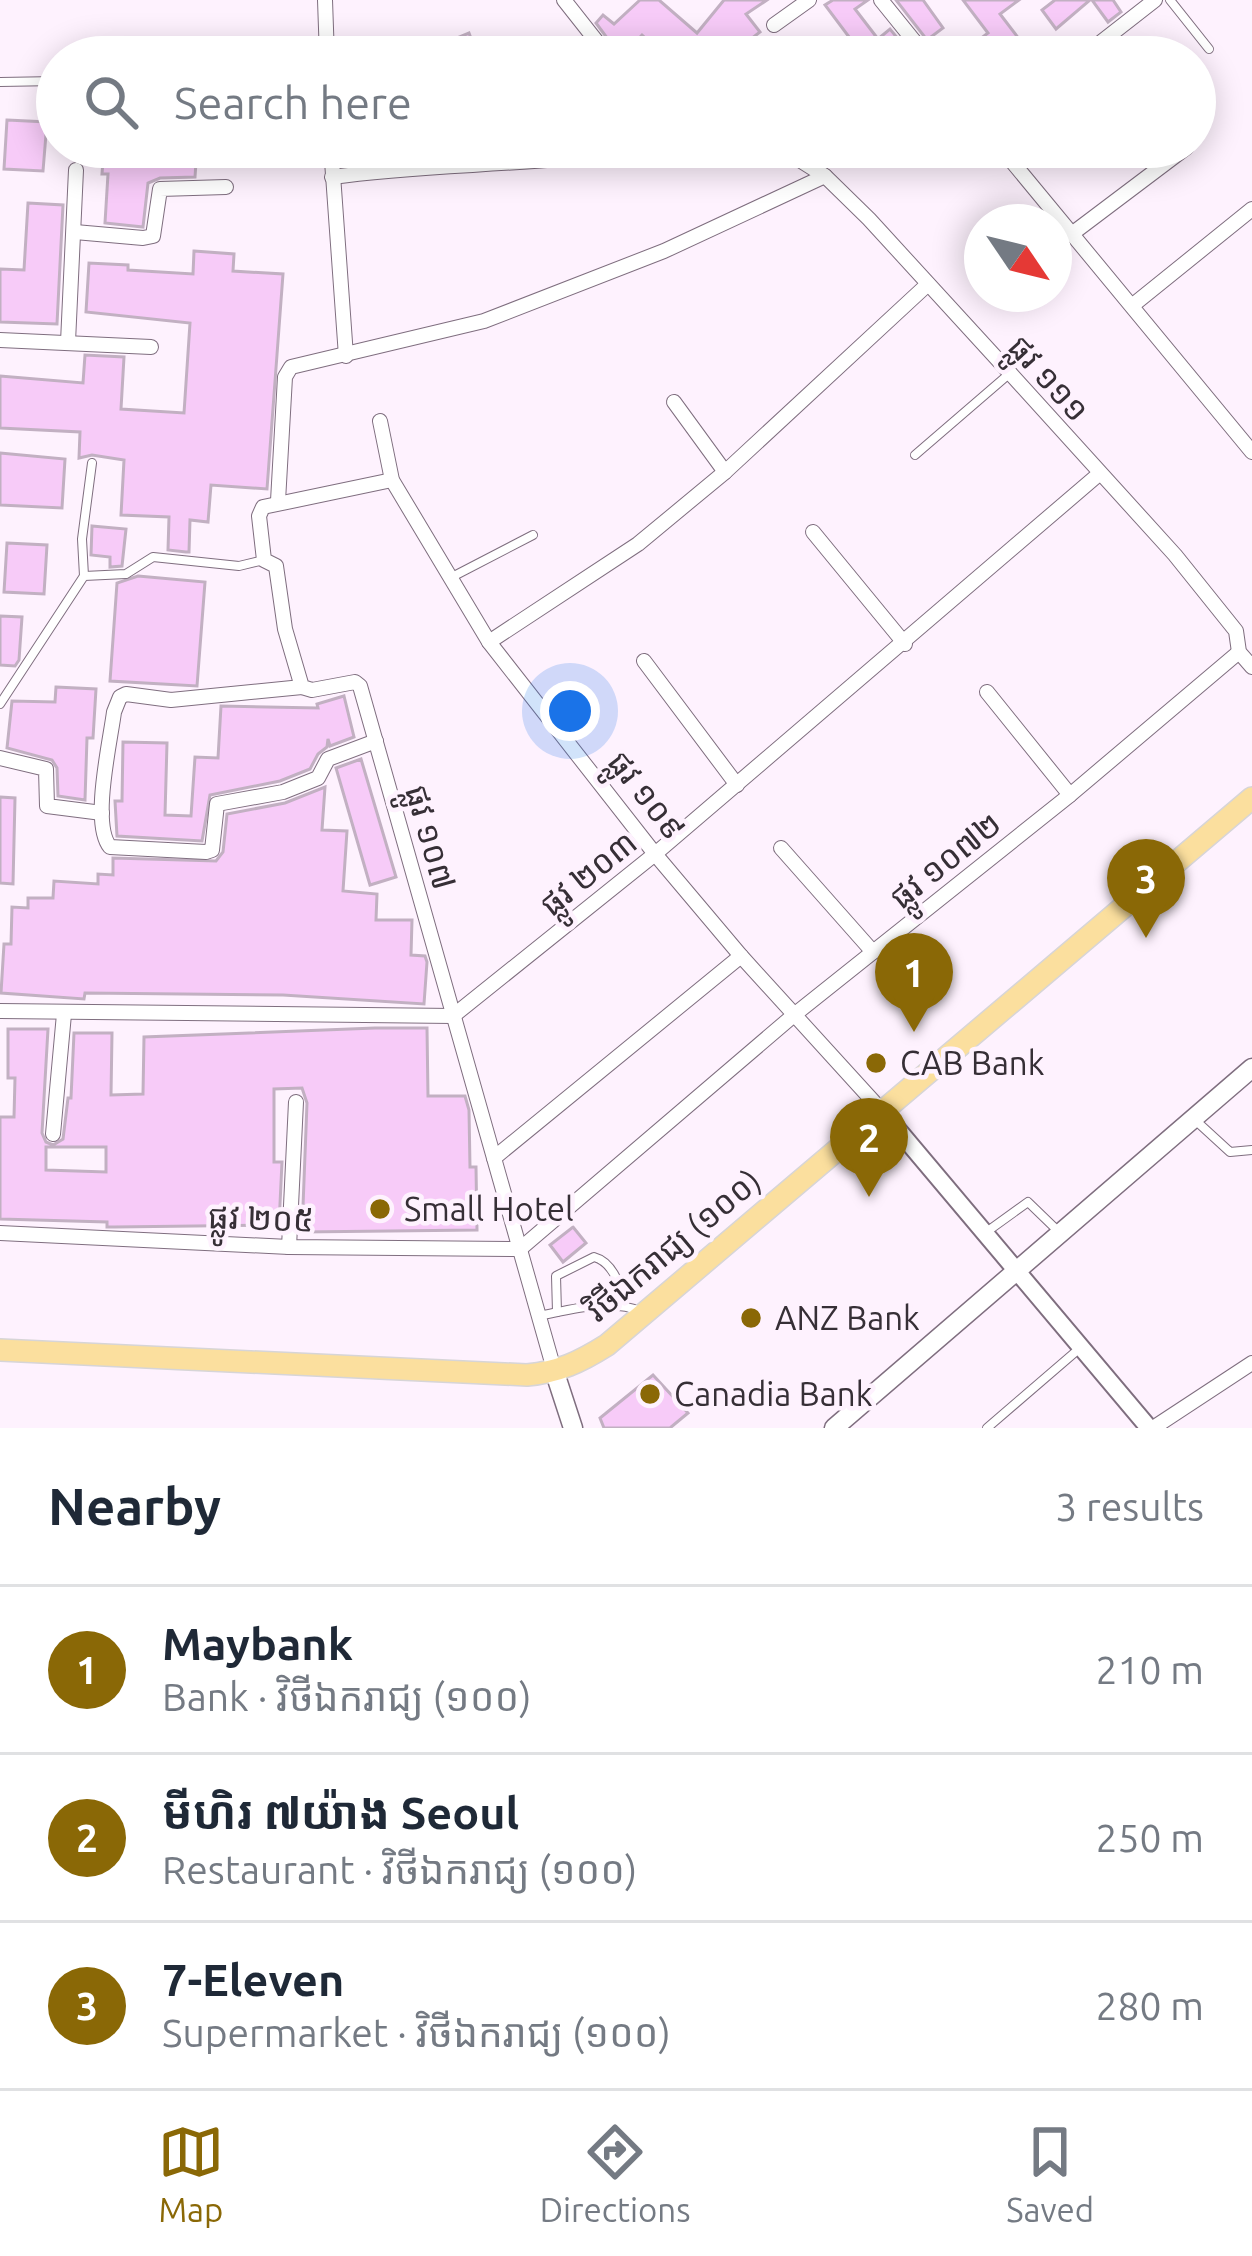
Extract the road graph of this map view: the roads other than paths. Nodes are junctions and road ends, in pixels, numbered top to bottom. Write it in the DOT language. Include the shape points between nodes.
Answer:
graph roads {
  1 [pos="325,0"];
  2 [pos="564,0"];
  3 [pos="809,0"];
  4 [pos="880,0"];
  5 [pos="1155,0"];
  6 [pos="1170,0"];
  7 [pos="775,25"];
  8 [pos="326,36"];
  9 [pos="592,36"];
  10 [pos="910,36"];
  11 [pos="1109,36"];
  12 [pos="1198,36"];
  13 [pos="36,81"];
  14 [pos="0,82"];
  15 [pos="332,168"];
  16 [pos="419,168"];
  17 [pos="812,168"];
  18 [pos="1018,168"];
  19 [pos="1159,168"];
  20 [pos="76,170"];
  21 [pos="824,176"];
  22 [pos="332,177"];
  23 [pos="226,187"];
  24 [pos="1252,209"];
  25 [pos="75,232"];
  26 [pos="1073,233"];
  27 [pos="928,284"];
  28 [pos="1133,305"];
  29 [pos="0,340"];
  30 [pos="68,342"];
  31 [pos="152,347"];
  32 [pos="346,356"];
  33 [pos="1010,374"];
  34 [pos="674,402"];
  35 [pos="380,421"];
  36 [pos="1252,452"];
  37 [pos="915,455"];
  38 [pos="92,463"];
  39 [pos="725,472"];
  40 [pos="1099,474"];
  41 [pos="392,480"];
  42 [pos="278,501"];
  43 [pos="813,532"];
  44 [pos="533,535"];
  45 [pos="264,560"];
  46 [pos="84,576"];
  47 [pos="451,578"];
  48 [pos="489,642"];
  49 [pos="905,644"];
  50 [pos="1239,652"];
  51 [pos="644,661"];
  52 [pos="1252,667"];
  53 [pos="302,687"];
  54 [pos="987,692"];
  55 [pos="0,704"];
  56 [pos="376,742"];
  57 [pos="0,758"];
  58 [pos="737,785"];
  59 [pos="1070,794"];
  60 [pos="1250,803"];
  61 [pos="102,813"];
  62 [pos="781,848"];
  63 [pos="655,854"];
  64 [pos="873,952"];
  65 [pos="741,956"];
  66 [pos="0,1011"];
  67 [pos="64,1015"];
  68 [pos="794,1015"];
  69 [pos="453,1016"];
  70 [pos="1252,1068"];
  71 [pos="296,1102"];
  72 [pos="882,1112"];
  73 [pos="1194,1119"];
  74 [pos="53,1134"];
  75 [pos="1252,1150"];
  76 [pos="494,1158"];
  77 [pos="985,1233"];
  78 [pos="1060,1233"];
  79 [pos="0,1234"];
  80 [pos="290,1247"];
  81 [pos="520,1249"];
  82 [pos="1017,1270"];
  83 [pos="635,1309"];
  84 [pos="557,1312"];
  85 [pos="539,1316"];
  86 [pos="1082,1347"];
  87 [pos="0,1350"];
  88 [pos="1246,1366"];
  89 [pos="555,1373"];
  90 [pos="1252,1383"];
  91 [pos="572,1428"];
  92 [pos="834,1428"];
  93 [pos="987,1428"];
  94 [pos="1151,1428"];
  1 -- 8 [label="street"];
  2 -- 9 [label="street"];
  3 -- 7 [label="street"];
  4 -- 10 [label="street"];
  5 -- 11 [label="street"];
  6 -- 12 [label="lane"];
  13 -- 14 [label="lane"];
  15 -- 22 [label="street"];
  16 -- 22 [label="street"];
  17 -- 21 [label="street, ផ្លូវ ១១១"];
  18 -- 26 [label="street"];
  19 -- 26 [label="street"];
  20 -- 25 [label="street"];
  21 -- 27 [label="street, ផ្លូវ ១១១"];
  21 -- 32 [label="street" via="484,321"];
  22 -- 32 [label="street"];
  23 -- 25 [label="street" via="160,189 153,236"];
  24 -- 28 [label="street"];
  25 -- 30 [label="street"];
  26 -- 28 [label="street"];
  27 -- 33 [label="street, ផ្លូវ ១១១"];
  27 -- 39 [label="street"];
  28 -- 36 [label="street"];
  29 -- 30 [label="street"];
  30 -- 31 [label="street"];
  32 -- 42 [label="street" via="298,364 284,377"];
  33 -- 37 [label="lane"];
  33 -- 40 [label="street, ផ្លូវ ១១១"];
  34 -- 39 [label="street"];
  35 -- 41 [label="street, ផ្លូវ ១០៩"];
  38 -- 46 [label="lane"];
  39 -- 48 [label="street" via="638,544"];
  40 -- 49 [label="street, ផ្លូវ ២០៣"];
  40 -- 50 [label="street, ផ្លូវ ១១១" via="1236,631"];
  41 -- 42 [label="street"];
  41 -- 47 [label="street, ផ្លូវ ១០៩"];
  42 -- 45 [label="street" via="260,509"];
  43 -- 49 [label="street"];
  44 -- 47 [label="lane"];
  45 -- 46 [label="lane" via="239,566 153,557 126,574"];
  45 -- 53 [label="street" via="276,566"];
  46 -- 55 [label="lane"];
  47 -- 48 [label="street, ផ្លូវ ១០៩"];
  48 -- 63 [label="street, ផ្លូវ ១០៩"];
  49 -- 58 [label="street, ផ្លូវ ២០៣"];
  50 -- 52 [label="street, ផ្លូវ ១១១"];
  50 -- 59 [label="street, ផ្លូវ ១០៧២"];
  51 -- 58 [label="street"];
  53 -- 56 [label="street, ផ្លូវ ១០៧" via="357,683"];
  53 -- 61 [label="street" via="120,697"];
  54 -- 59 [label="street"];
  56 -- 61 [label="street" via="328,759 318,778 283,792 217,804 206,852 110,848"];
  56 -- 69 [label="street, ផ្លូវ ១០៧"];
  57 -- 61 [label="street" via="46,769 47,806"];
  58 -- 63 [label="street, ផ្លូវ ២០៣"];
  59 -- 64 [label="street, ផ្លូវ ១០៧២"];
  60 -- 72 [label="main road, វិថីឯករាជ្យ (១០០)"];
  62 -- 64 [label="street"];
  63 -- 65 [label="street, ផ្លូវ ១០៩"];
  63 -- 69 [label="street, ផ្លូវ ២០៣"];
  64 -- 68 [label="street, ផ្លូវ ១០៧២"];
  65 -- 68 [label="street, ផ្លូវ ១០៩"];
  65 -- 76 [label="street"];
  66 -- 67 [label="street"];
  67 -- 69 [label="street"];
  67 -- 74 [label="street"];
  68 -- 72 [label="street, ផ្លូវ ១០៩"];
  68 -- 81 [label="street, ផ្លូវ ១០៧២"];
  69 -- 76 [label="street, ផ្លូវ ១០៧"];
  70 -- 73 [label="main road"];
  71 -- 80 [label="street"];
  72 -- 77 [label="street"];
  72 -- 83 [label="main road, វិថីឯករាជ្យ (១០០)"];
  73 -- 75 [label="lane" via="1230,1152"];
  73 -- 78 [label="main road"];
  76 -- 81 [label="street, ផ្លូវ ១០៧"];
  77 -- 78 [label="lane" via="1028,1202"];
  77 -- 82 [label="street"];
  78 -- 82 [label="main road"];
  79 -- 80 [label="street, ផ្លូវ ២០៥"];
  80 -- 81 [label="street, ផ្លូវ ២០៥"];
  81 -- 85 [label="street, ផ្លូវ ១០៧"];
  82 -- 86 [label="street"];
  82 -- 92 [label="main road"];
  83 -- 84 [label="lane" via="605,1304"];
  83 -- 84 [label="lane" via="593,1257 556,1276"];
  83 -- 89 [label="main road, វិថីឯករាជ្យ (១០០)" via="607,1345"];
  84 -- 85 [label="lane"];
  85 -- 89 [label="street, ផ្លូវ ១០៧"];
  86 -- 93 [label="lane"];
  86 -- 94 [label="street"];
  87 -- 89 [label="main road, វិថីឯករាជ្យ (១០០)"];
  88 -- 90 [label="street"];
  88 -- 94 [label="street"];
  89 -- 91 [label="main road"];
}
